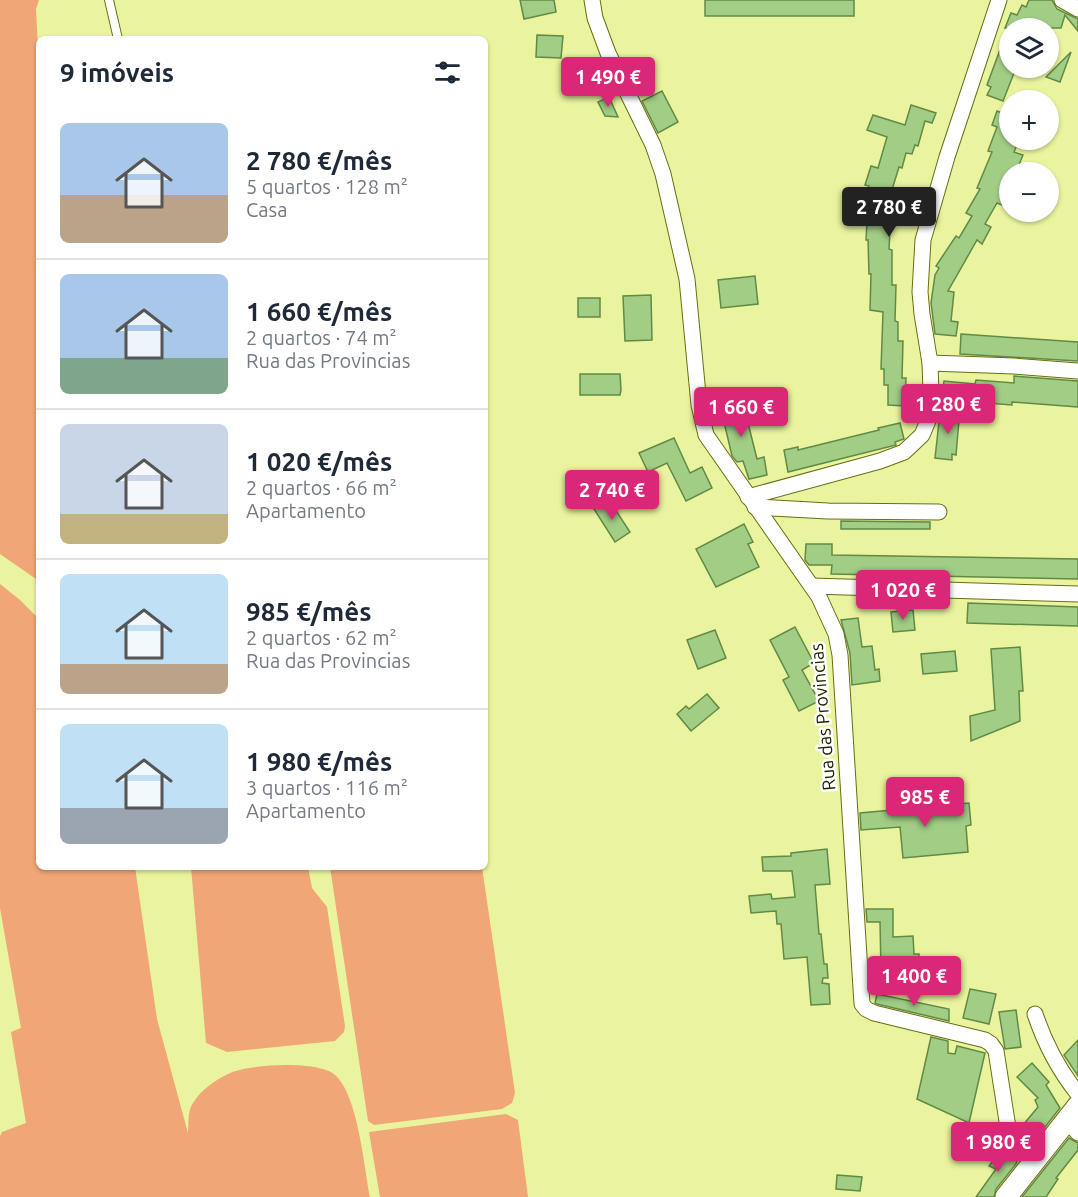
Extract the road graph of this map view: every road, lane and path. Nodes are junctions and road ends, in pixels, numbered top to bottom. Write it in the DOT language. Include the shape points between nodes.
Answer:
graph roads {
  1 [pos="110,0"];
  2 [pos="592,0"];
  3 [pos="999,0"];
  4 [pos="1062,0"];
  5 [pos="1078,9"];
  6 [pos="117,36"];
  7 [pos="930,363"];
  8 [pos="1078,371"];
  9 [pos="751,502"];
  10 [pos="939,512"];
  11 [pos="812,586"];
  12 [pos="1078,594"];
  13 [pos="1035,1014"];
  14 [pos="1078,1094"];
  15 [pos="1074,1120"];
  16 [pos="1034,1162"];
  17 [pos="1006,1197"];
  1 -- 6 [label="lane"];
  2 -- 9 [label="street, Rua das Provincias" via="608,53 663,174 687,279 702,425"];
  3 -- 7 [label="street" via="923,240 920,292"];
  4 -- 5 [label="street"];
  7 -- 8 [label="street"];
  7 -- 9 [label="street" via="930,416 922,435 904,452"];
  9 -- 10 [label="street" via="828,511"];
  9 -- 11 [label="street, Rua das Provincias"];
  11 -- 12 [label="street"];
  11 -- 16 [label="street, Rua das Provincias" via="836,634 840,655 862,1004 874,1013 991,1044 996,1051 1011,1142"];
  13 -- 14 [label="street" via="1046,1045"];
  15 -- 16 [label="street"];
  16 -- 17 [label="street"];
}
